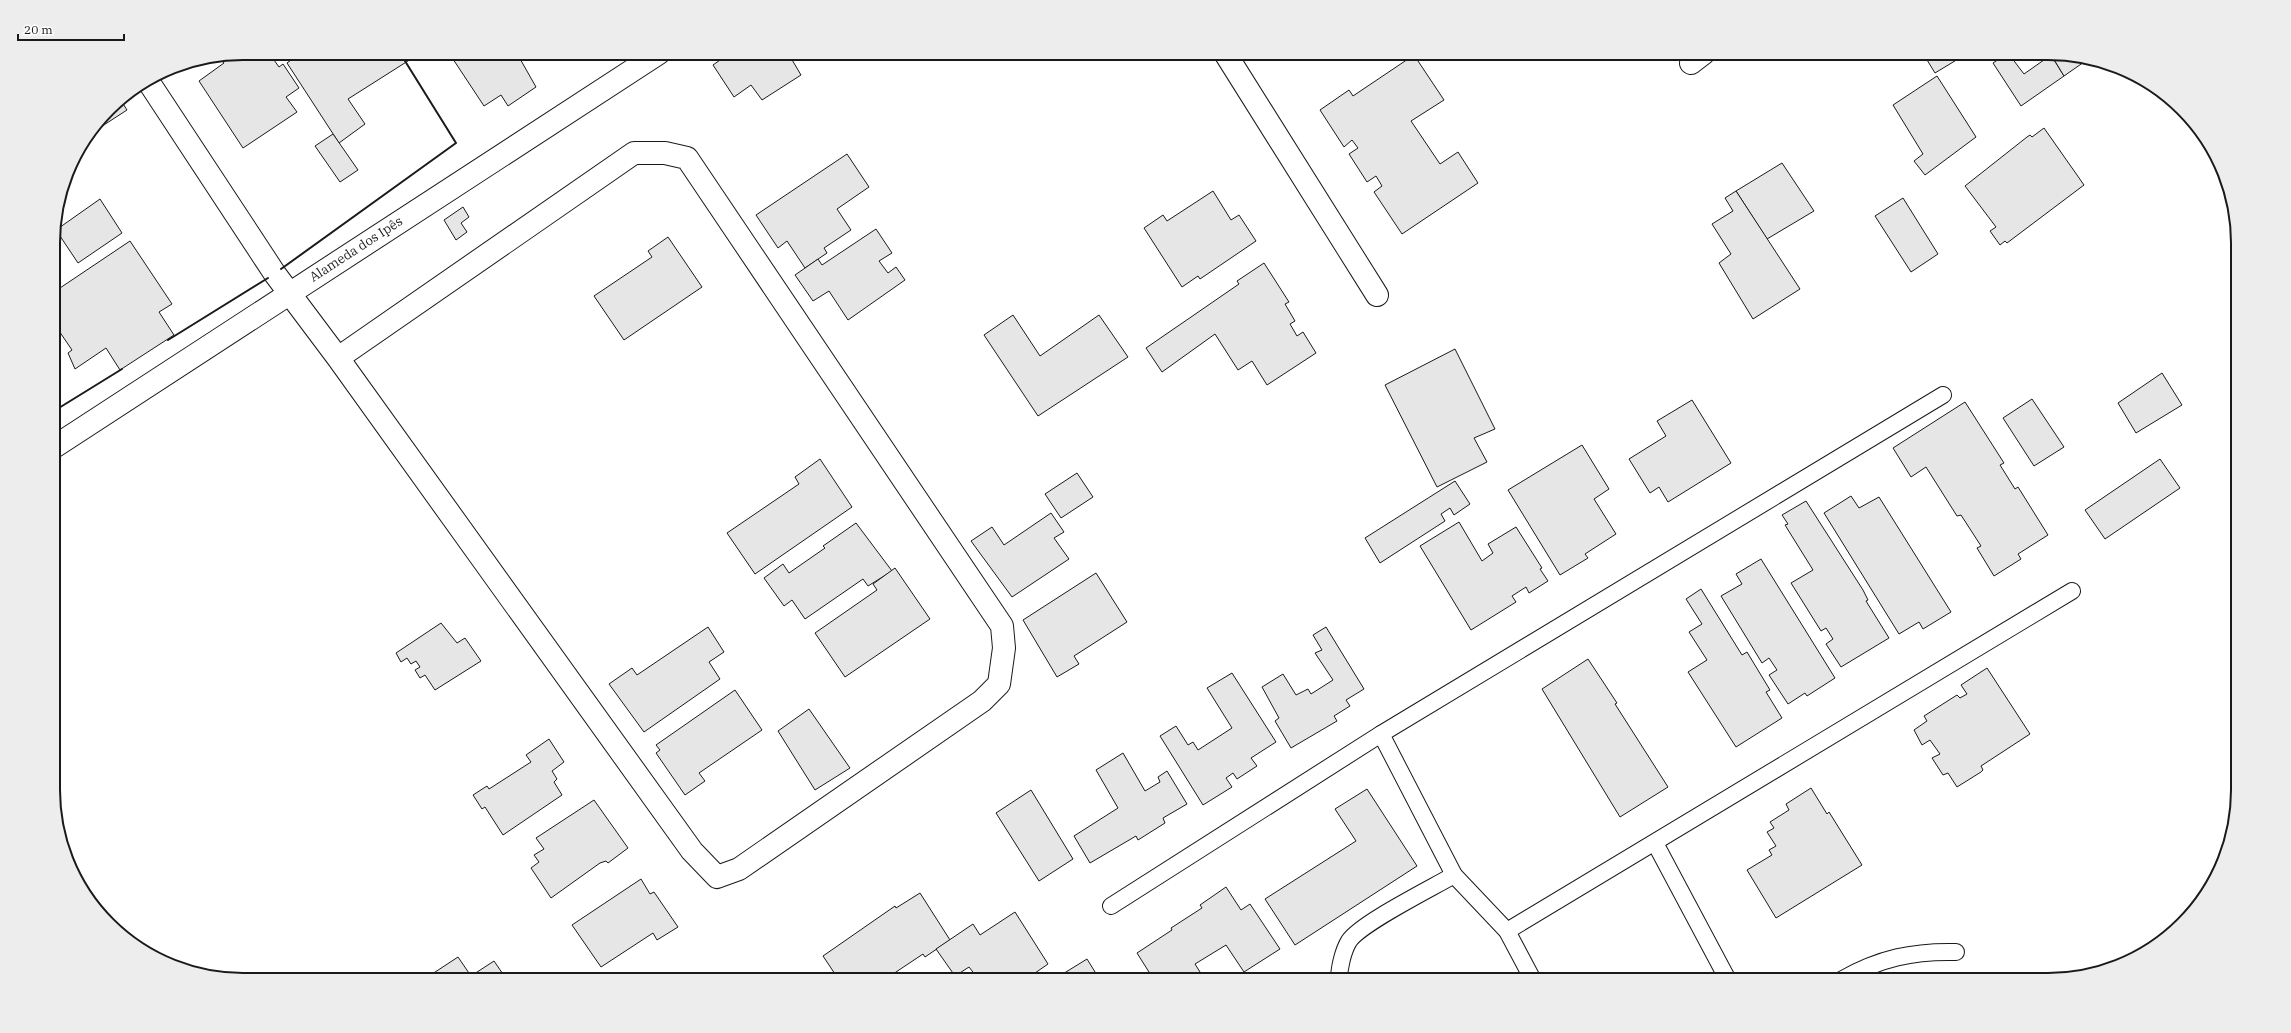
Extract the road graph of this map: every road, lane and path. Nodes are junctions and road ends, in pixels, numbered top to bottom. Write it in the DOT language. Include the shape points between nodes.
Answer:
graph roads {
  1 [pos="648,60"];
  2 [pos="1229,60"];
  3 [pos="150,84"];
  4 [pos="290,292"];
  5 [pos="1377,295"];
  6 [pos="338,358"];
  7 [pos="1943,395"];
  8 [pos="60,443"];
  9 [pos="2072,591"];
  10 [pos="1381,734"];
  11 [pos="1655,842"];
  12 [pos="1454,875"];
  13 [pos="1111,906"];
  14 [pos="1508,931"];
  15 [pos="1956,952"];
  16 [pos="1340,973"];
  17 [pos="1529,973"];
  18 [pos="1724,973"];
  19 [pos="1857,973"];
  1 -- 4 [label="street, Alameda dos Ipês"];
  2 -- 5 [label="street"];
  3 -- 4 [label="street" via="275,274"];
  4 -- 6 [label="street"];
  4 -- 8 [label="street, Alameda dos Ipês"];
  6 -- 6 [label="street" via="692,851 717,878 746,864 982,701 999,684 1004,648 1002,626 687,158 664,153 634,153"];
  7 -- 10 [label="lane"];
  9 -- 11 [label="lane"];
  10 -- 12 [label="lane"];
  10 -- 13 [label="lane"];
  11 -- 14 [label="lane"];
  11 -- 18 [label="lane"];
  12 -- 14 [label="lane"];
  12 -- 16 [label="lane" via="1363,927 1349,941"];
  14 -- 17 [label="lane"];
  15 -- 19 [label="lane" via="1929,951 1907,954"];
}
